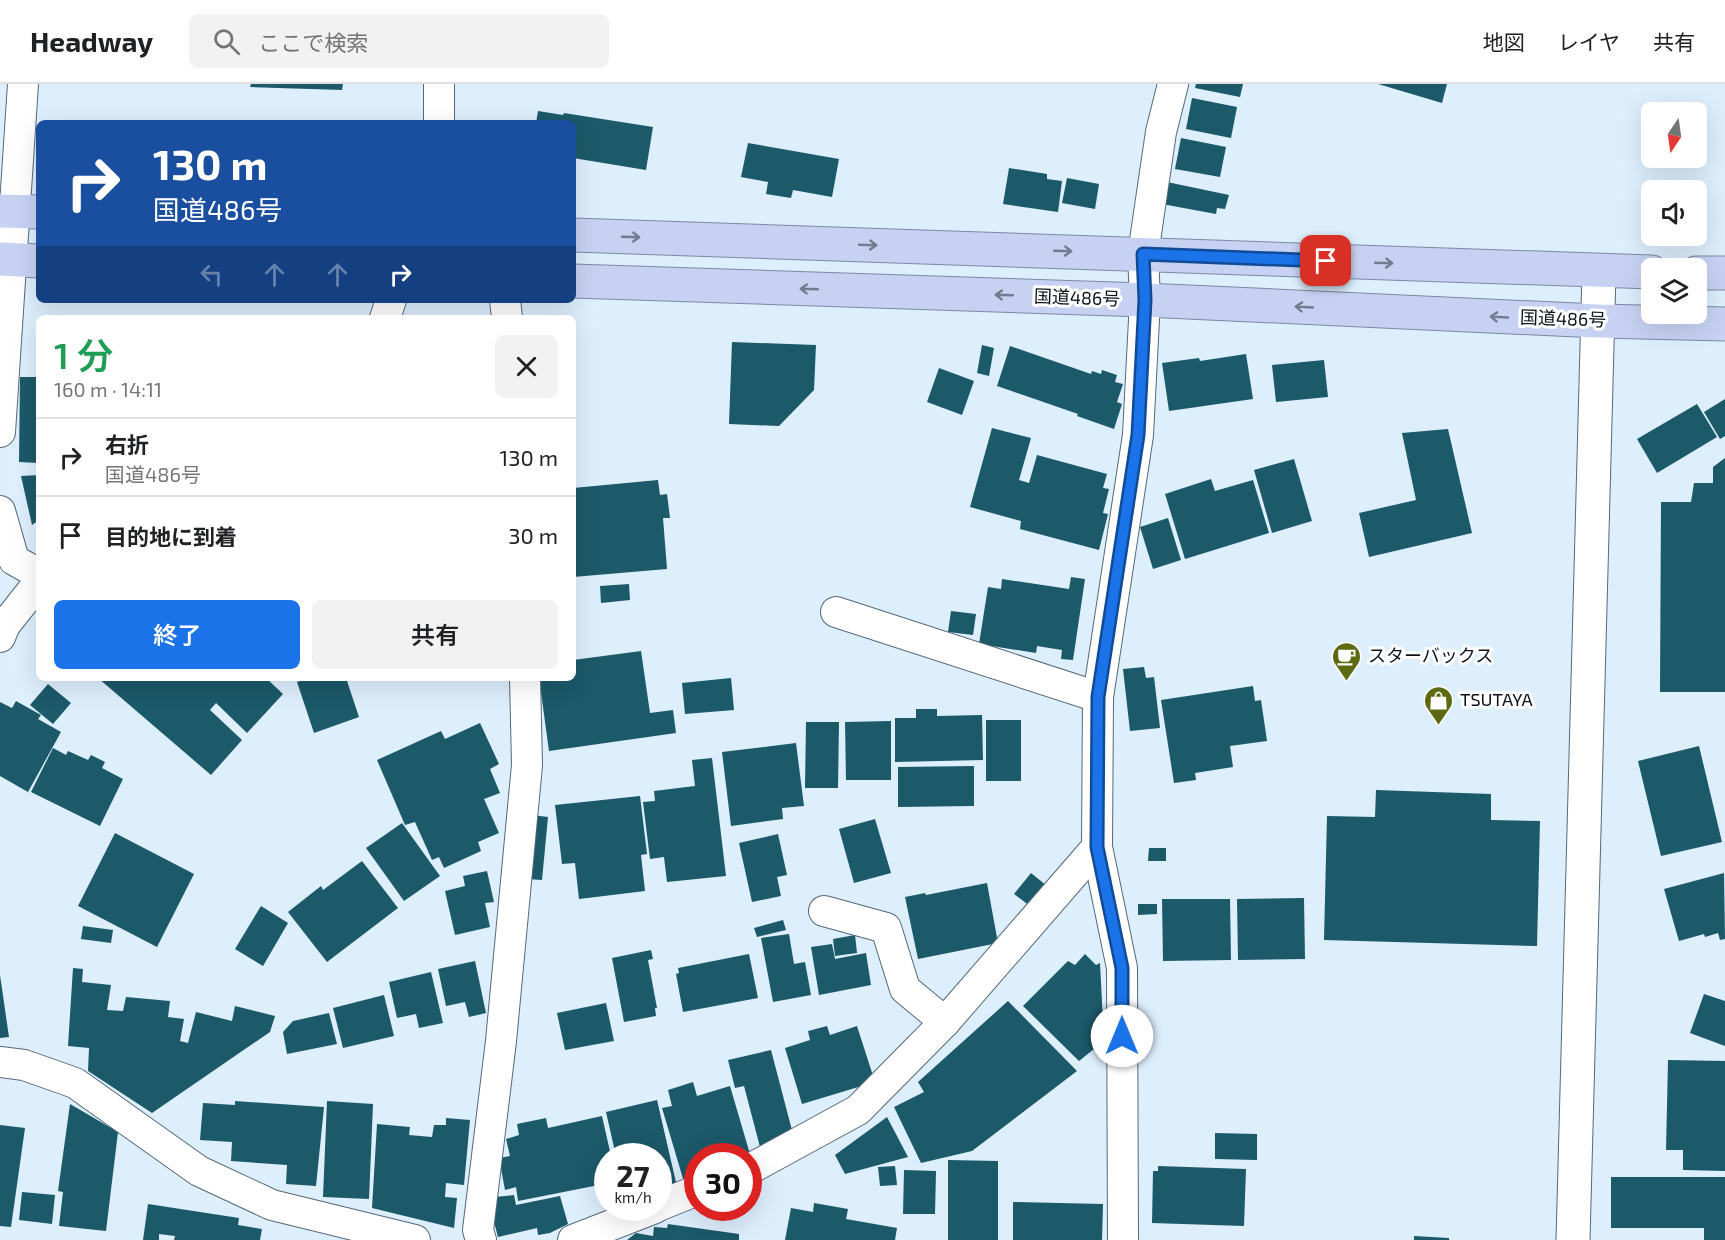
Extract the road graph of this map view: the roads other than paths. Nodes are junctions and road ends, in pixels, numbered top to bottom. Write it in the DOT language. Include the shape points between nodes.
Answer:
graph roads {
  1 [pos="23,84"];
  2 [pos="439,84"];
  3 [pos="1173,84"];
  4 [pos="439,120"];
  5 [pos="18,211"];
  6 [pos="576,235"];
  7 [pos="1143,254"];
  8 [pos="17,260"];
  9 [pos="1599,272"];
  10 [pos="1641,272"];
  11 [pos="1707,273"];
  12 [pos="1725,273"];
  13 [pos="576,281"];
  14 [pos="1145,300"];
  15 [pos="1598,321"];
  16 [pos="1725,324"];
  17 [pos="0,432"];
  18 [pos="0,511"];
  19 [pos="36,572"];
  20 [pos="36,586"];
  21 [pos="836,612"];
  22 [pos="0,637"];
  23 [pos="525,681"];
  24 [pos="1098,697"];
  25 [pos="1097,847"];
  26 [pos="824,911"];
  27 [pos="945,1022"];
  28 [pos="0,1062"];
  29 [pos="762,1162"];
  30 [pos="621,1221"];
  31 [pos="415,1240"];
  32 [pos="481,1240"];
  33 [pos="573,1240"];
  34 [pos="1123,1240"];
  35 [pos="1573,1240"];
  1 -- 5 [label="street"];
  2 -- 4 [label="street"];
  3 -- 7 [label="street" via="1161,132"];
  5 -- 8 [label="street"];
  6 -- 7 [label="highway, one-way"];
  7 -- 9 [label="highway, one-way"];
  7 -- 14 [label="street"];
  8 -- 17 [label="street"];
  9 -- 10 [label="highway"];
  9 -- 15 [label="street"];
  11 -- 12 [label="highway"];
  14 -- 13 [label="highway, 国道486号, one-way"];
  15 -- 14 [label="highway, 国道486号, one-way"];
  14 -- 24 [label="street" via="1138,435"];
  15 -- 16 [label="highway, 国道486号"];
  15 -- 35 [label="street"];
  18 -- 19 [label="street" via="14,560"];
  20 -- 22 [label="street"];
  21 -- 24 [label="street"];
  23 -- 32 [label="street" via="527,765 501,1041 478,1230"];
  24 -- 25 [label="street"];
  25 -- 27 [label="street"];
  25 -- 34 [label="street" via="1122,968"];
  26 -- 27 [label="street" via="886,928 905,989"];
  27 -- 29 [label="street" via="858,1110"];
  28 -- 31 [label="street" via="24,1065 75,1083 199,1171 272,1205"];
  30 -- 33 [label="street"];
}
